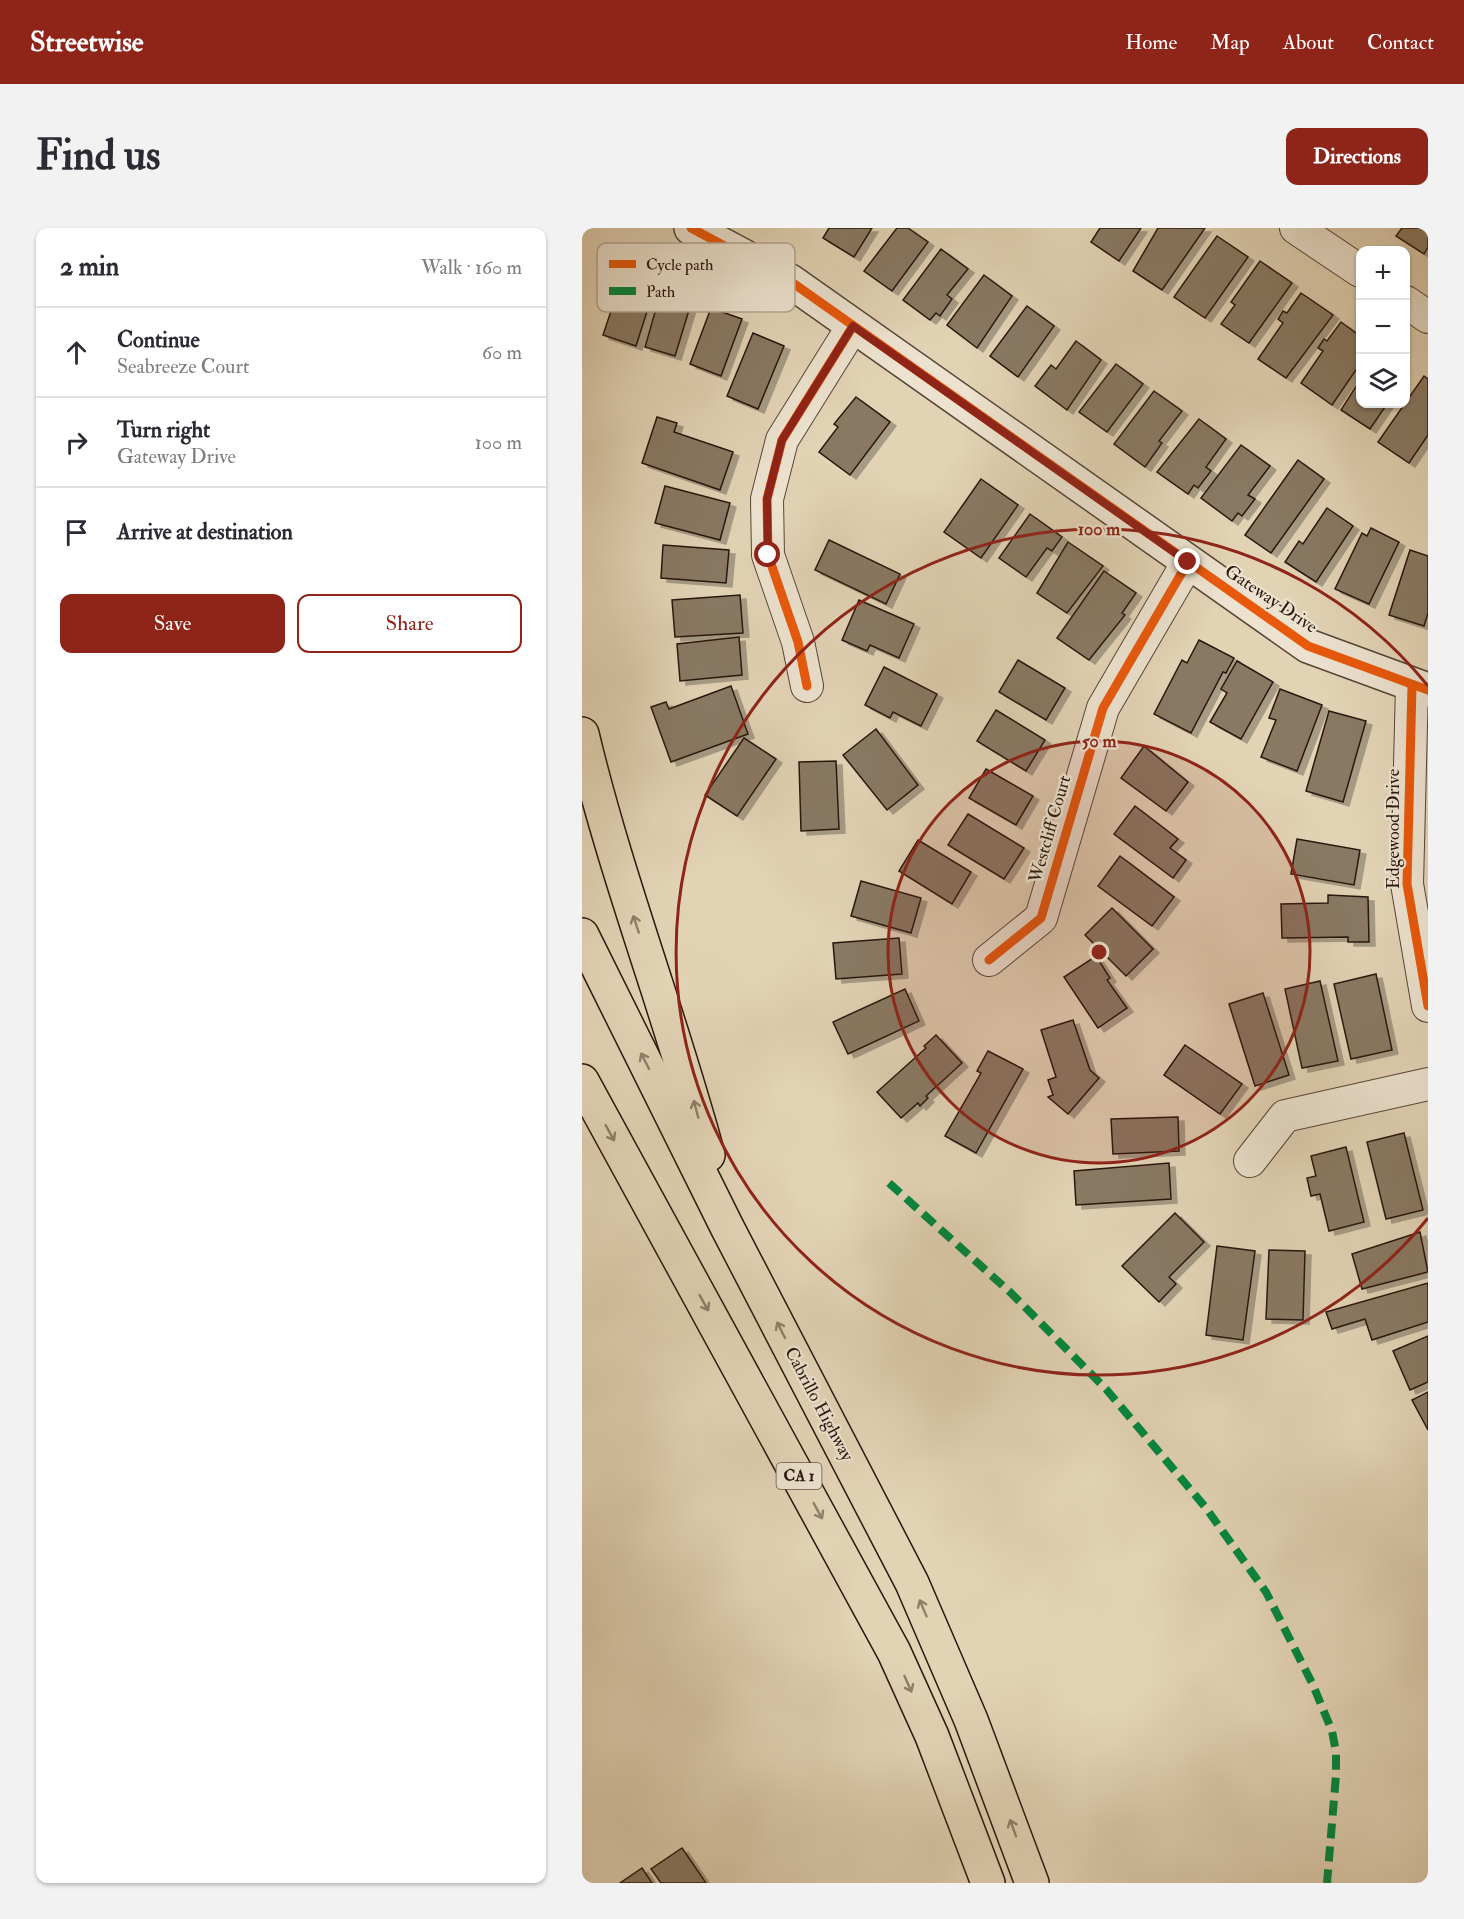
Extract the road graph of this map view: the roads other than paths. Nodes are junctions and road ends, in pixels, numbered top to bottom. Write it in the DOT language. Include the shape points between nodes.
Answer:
graph roads {
  1 [pos="691,228"];
  2 [pos="1296,228"];
  3 [pos="719,243"];
  4 [pos="1356,268"];
  5 [pos="795,285"];
  6 [pos="1410,305"];
  7 [pos="1428,317"];
  8 [pos="853,326"];
  9 [pos="1188,562"];
  10 [pos="807,686"];
  11 [pos="1420,688"];
  12 [pos="582,734"];
  13 [pos="582,935"];
  14 [pos="989,960"];
  15 [pos="1428,1006"];
  16 [pos="582,1081"];
  17 [pos="1428,1084"];
  18 [pos="1250,1161"];
  19 [pos="727,1227"];
  20 [pos="988,1883"];
  21 [pos="1032,1883"];
  1 -- 3 [label="street, Gateway Drive"];
  2 -- 4 [label="street"];
  5 -- 8 [label="street, Gateway Drive"];
  6 -- 7 [label="street"];
  8 -- 9 [label="street, Gateway Drive"];
  8 -- 10 [label="street" via="782,440 767,499 768,555 798,642"];
  9 -- 11 [label="street, Gateway Drive" via="1308,646"];
  9 -- 14 [label="street, Westcliff Court" via="1103,708 1041,918"];
  11 -- 15 [label="street, Edgewood Drive" via="1407,884"];
  19 -- 12 [label="highway, one-way" via="688,1082 622,879"];
  19 -- 13 [label="highway, Cabrillo Highway / CA 1, one-way"];
  16 -- 20 [label="highway, CA 1, one-way" via="894,1652 932,1737"];
  17 -- 18 [label="street" via="1285,1116"];
  21 -- 19 [label="highway, Cabrillo Highway / CA 1, one-way" via="971,1720 912,1583"];
}
